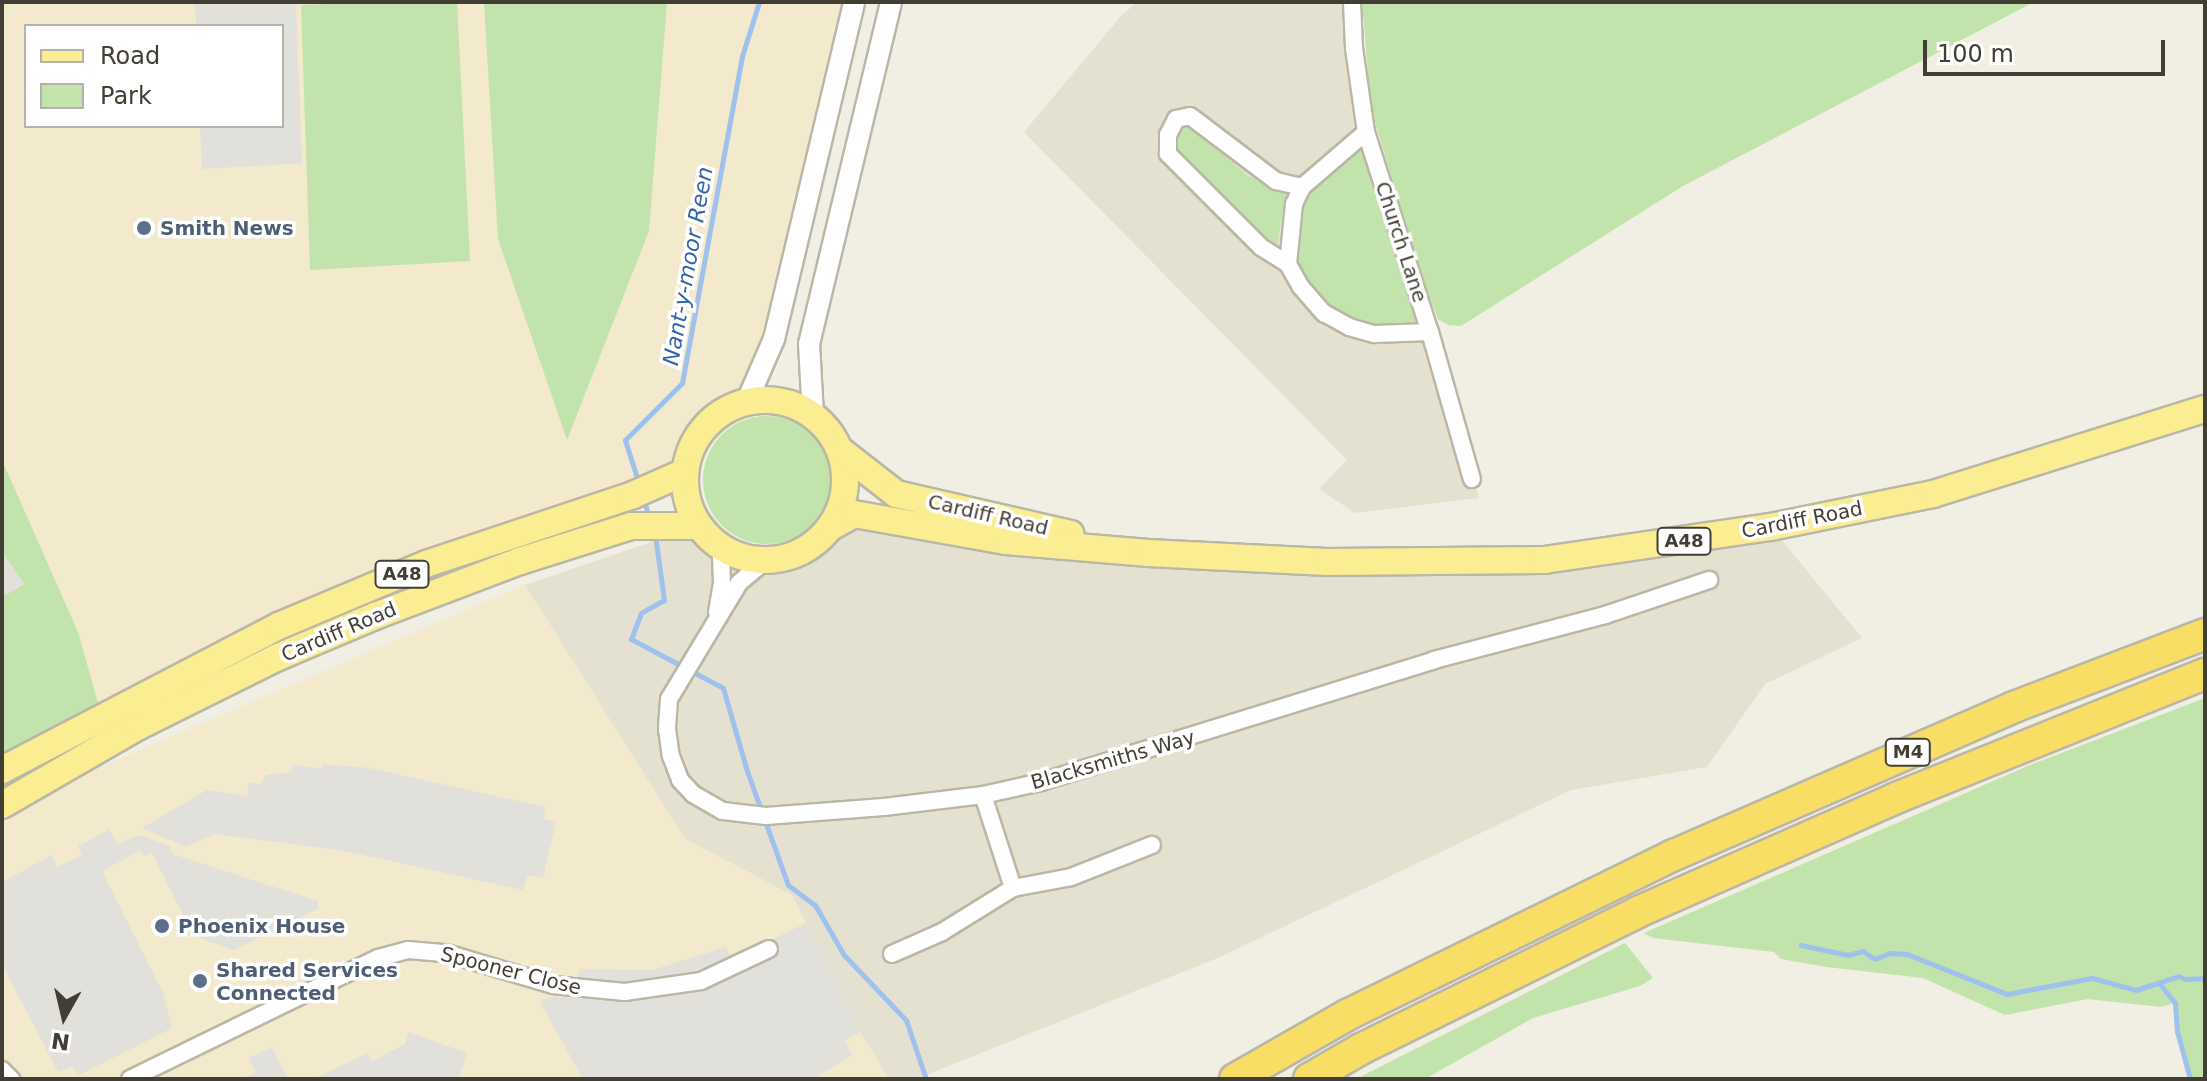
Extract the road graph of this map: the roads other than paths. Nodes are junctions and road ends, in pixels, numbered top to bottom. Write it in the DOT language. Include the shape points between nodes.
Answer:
graph roads {
  1 [pos="854,2"];
  2 [pos="891,2"];
  3 [pos="1352,2"];
  4 [pos="1366,132"];
  5 [pos="1302,187"];
  6 [pos="1288,264"];
  7 [pos="1430,332"];
  8 [pos="747,401"];
  9 [pos="2205,409"];
  10 [pos="813,415"];
  11 [pos="841,451"];
  12 [pos="685,472"];
  13 [pos="1472,479"];
  14 [pos="698,526"];
  15 [pos="831,527"];
  16 [pos="721,548"];
  17 [pos="1148,553"];
  18 [pos="765,561"];
  19 [pos="1709,580"];
  20 [pos="715,622"];
  21 [pos="2205,634"];
  22 [pos="2205,674"];
  23 [pos="2,770"];
  24 [pos="983,795"];
  25 [pos="2,805"];
  26 [pos="1152,845"];
  27 [pos="1013,888"];
  28 [pos="769,949"];
  29 [pos="892,954"];
  30 [pos="2,1070"];
  31 [pos="11,1079"];
  32 [pos="130,1079"];
  33 [pos="1235,1079"];
  34 [pos="1309,1079"];
  1 -- 8 [label="street" via="774,339"];
  2 -- 10 [label="street" via="809,344"];
  3 -- 4 [label="street, Church Lane"];
  4 -- 5 [label="street"];
  4 -- 7 [label="street, Church Lane"];
  5 -- 6 [label="street" via="1294,204"];
  5 -- 6 [label="street" via="1276,181 1190,116 1176,119 1168,135 1168,154 1261,247"];
  6 -- 7 [label="street" via="1324,313 1349,327 1374,334"];
  7 -- 13 [label="street, Church Lane"];
  8 -- 10 [label="main road" via="782,401"];
  8 -- 12 [label="main road" via="709,422 692,445"];
  9 -- 17 [label="main road, Cardiff Road / A48" via="1933,494 1624,551 1544,560 1327,562"];
  10 -- 11 [label="main road"];
  11 -- 15 [label="main road" via="845,491"];
  11 -- 17 [label="main road, Cardiff Road / A48" via="896,494"];
  12 -- 14 [label="main road" via="687,500"];
  12 -- 23 [label="main road, Cardiff Road / A48" via="633,495 426,564 281,625"];
  14 -- 16 [label="main road"];
  14 -- 25 [label="main road, Cardiff Road / A48" via="631,526 375,616 139,726"];
  15 -- 17 [label="main road, Cardiff Road / A48" via="854,514 1006,541"];
  15 -- 18 [label="main road" via="813,546"];
  16 -- 18 [label="main road"];
  16 -- 20 [label="street, Blacksmiths Way"];
  18 -- 20 [label="street, Blacksmiths Way" via="739,583"];
  19 -- 24 [label="street, Blacksmiths Way" via="1605,615 1434,660 1239,723"];
  20 -- 24 [label="street, Blacksmiths Way" via="669,699 671,756 680,780 693,794 723,811 791,814"];
  21 -- 33 [label="highway, M4" via="1870,768 1609,886 1347,1015"];
  22 -- 34 [label="highway, M4" via="1896,798 1630,916"];
  24 -- 27 [label="street"];
  26 -- 27 [label="street" via="1071,877"];
  27 -- 29 [label="street" via="942,932"];
  28 -- 32 [label="street, Spooner Close" via="701,981 625,992 553,985 446,953 408,950 378,958"];
  30 -- 31 [label="street"];
}
